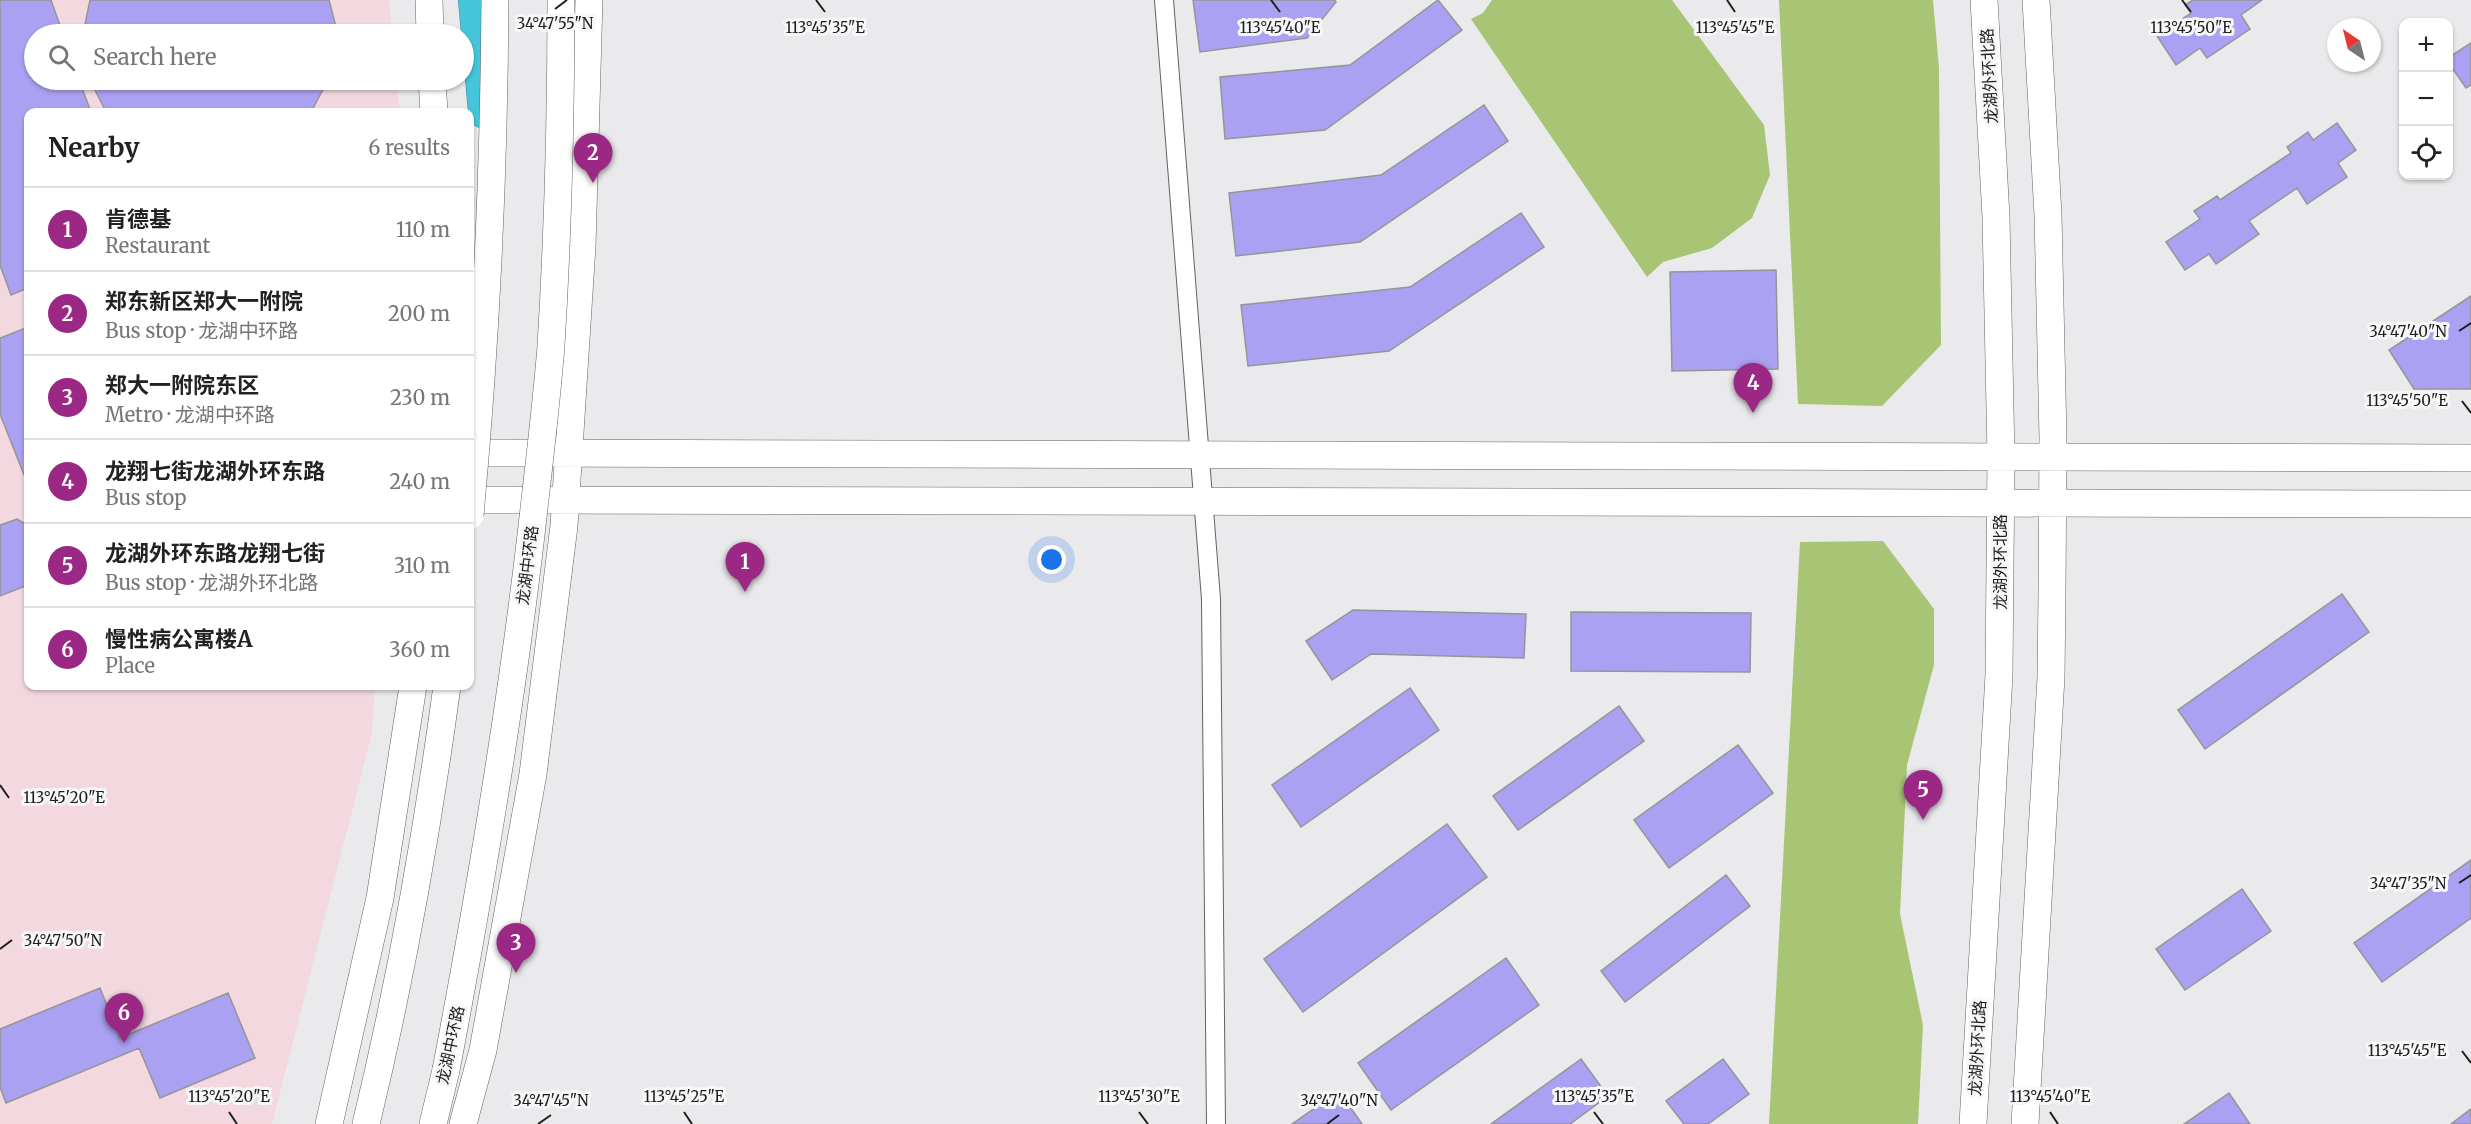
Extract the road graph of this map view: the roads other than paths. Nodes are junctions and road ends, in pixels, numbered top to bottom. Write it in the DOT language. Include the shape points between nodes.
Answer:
graph roads {
  1 [pos="429,0"];
  2 [pos="475,0"];
  3 [pos="495,0"];
  4 [pos="561,0"];
  5 [pos="575,0"];
  6 [pos="589,0"];
  7 [pos="1164,0"];
  8 [pos="1984,0"];
  9 [pos="2036,0"];
  10 [pos="430,24"];
  11 [pos="561,84"];
  12 [pos="433,90"];
  13 [pos="434,108"];
  14 [pos="492,194"];
  15 [pos="474,453"];
  16 [pos="568,453"];
  17 [pos="1200,455"];
  18 [pos="2001,457"];
  19 [pos="2053,457"];
  20 [pos="2471,458"];
  21 [pos="474,470"];
  22 [pos="474,500"];
  23 [pos="566,500"];
  24 [pos="1203,501"];
  25 [pos="2000,503"];
  26 [pos="2053,503"];
  27 [pos="2471,504"];
  28 [pos="412,690"];
  29 [pos="446,690"];
  30 [pos="330,1124"];
  31 [pos="366,1124"];
  32 [pos="433,1124"];
  33 [pos="463,1124"];
  34 [pos="1216,1124"];
  35 [pos="1973,1124"];
  36 [pos="2025,1124"];
  1 -- 10 [label="street"];
  2 -- 14 [label="highway, bridge"];
  3 -- 14 [label="street, bridge"];
  4 -- 11 [label="street, 龙湖中环路, bridge"];
  5 -- 11 [label="highway, bridge"];
  6 -- 16 [label="street" via="582,246"];
  7 -- 17 [label="street"];
  8 -- 18 [label="street, 龙湖外环北路" via="1996,217"];
  9 -- 19 [label="street" via="2048,215"];
  11 -- 32 [label="street, 龙湖中环路, bridge" via="550,348 533,513 480,894"];
  12 -- 13 [label="street"];
  14 -- 21 [label="street, bridge"];
  15 -- 16 [label="street"];
  16 -- 17 [label="street"];
  16 -- 23 [label="street"];
  17 -- 18 [label="street"];
  17 -- 24 [label="street"];
  18 -- 19 [label="street"];
  18 -- 25 [label="street, 龙湖外环北路"];
  19 -- 20 [label="street"];
  19 -- 26 [label="street"];
  22 -- 23 [label="street"];
  23 -- 24 [label="street"];
  23 -- 33 [label="street" via="533,774 483,1050"];
  24 -- 25 [label="street"];
  24 -- 34 [label="street" via="1210,599"];
  25 -- 26 [label="street"];
  25 -- 35 [label="street, 龙湖外环北路" via="1999,675"];
  26 -- 27 [label="street"];
  26 -- 36 [label="street" via="2051,677"];
  28 -- 30 [label="street" via="380,898"];
  29 -- 31 [label="street" via="430,808"];
}
